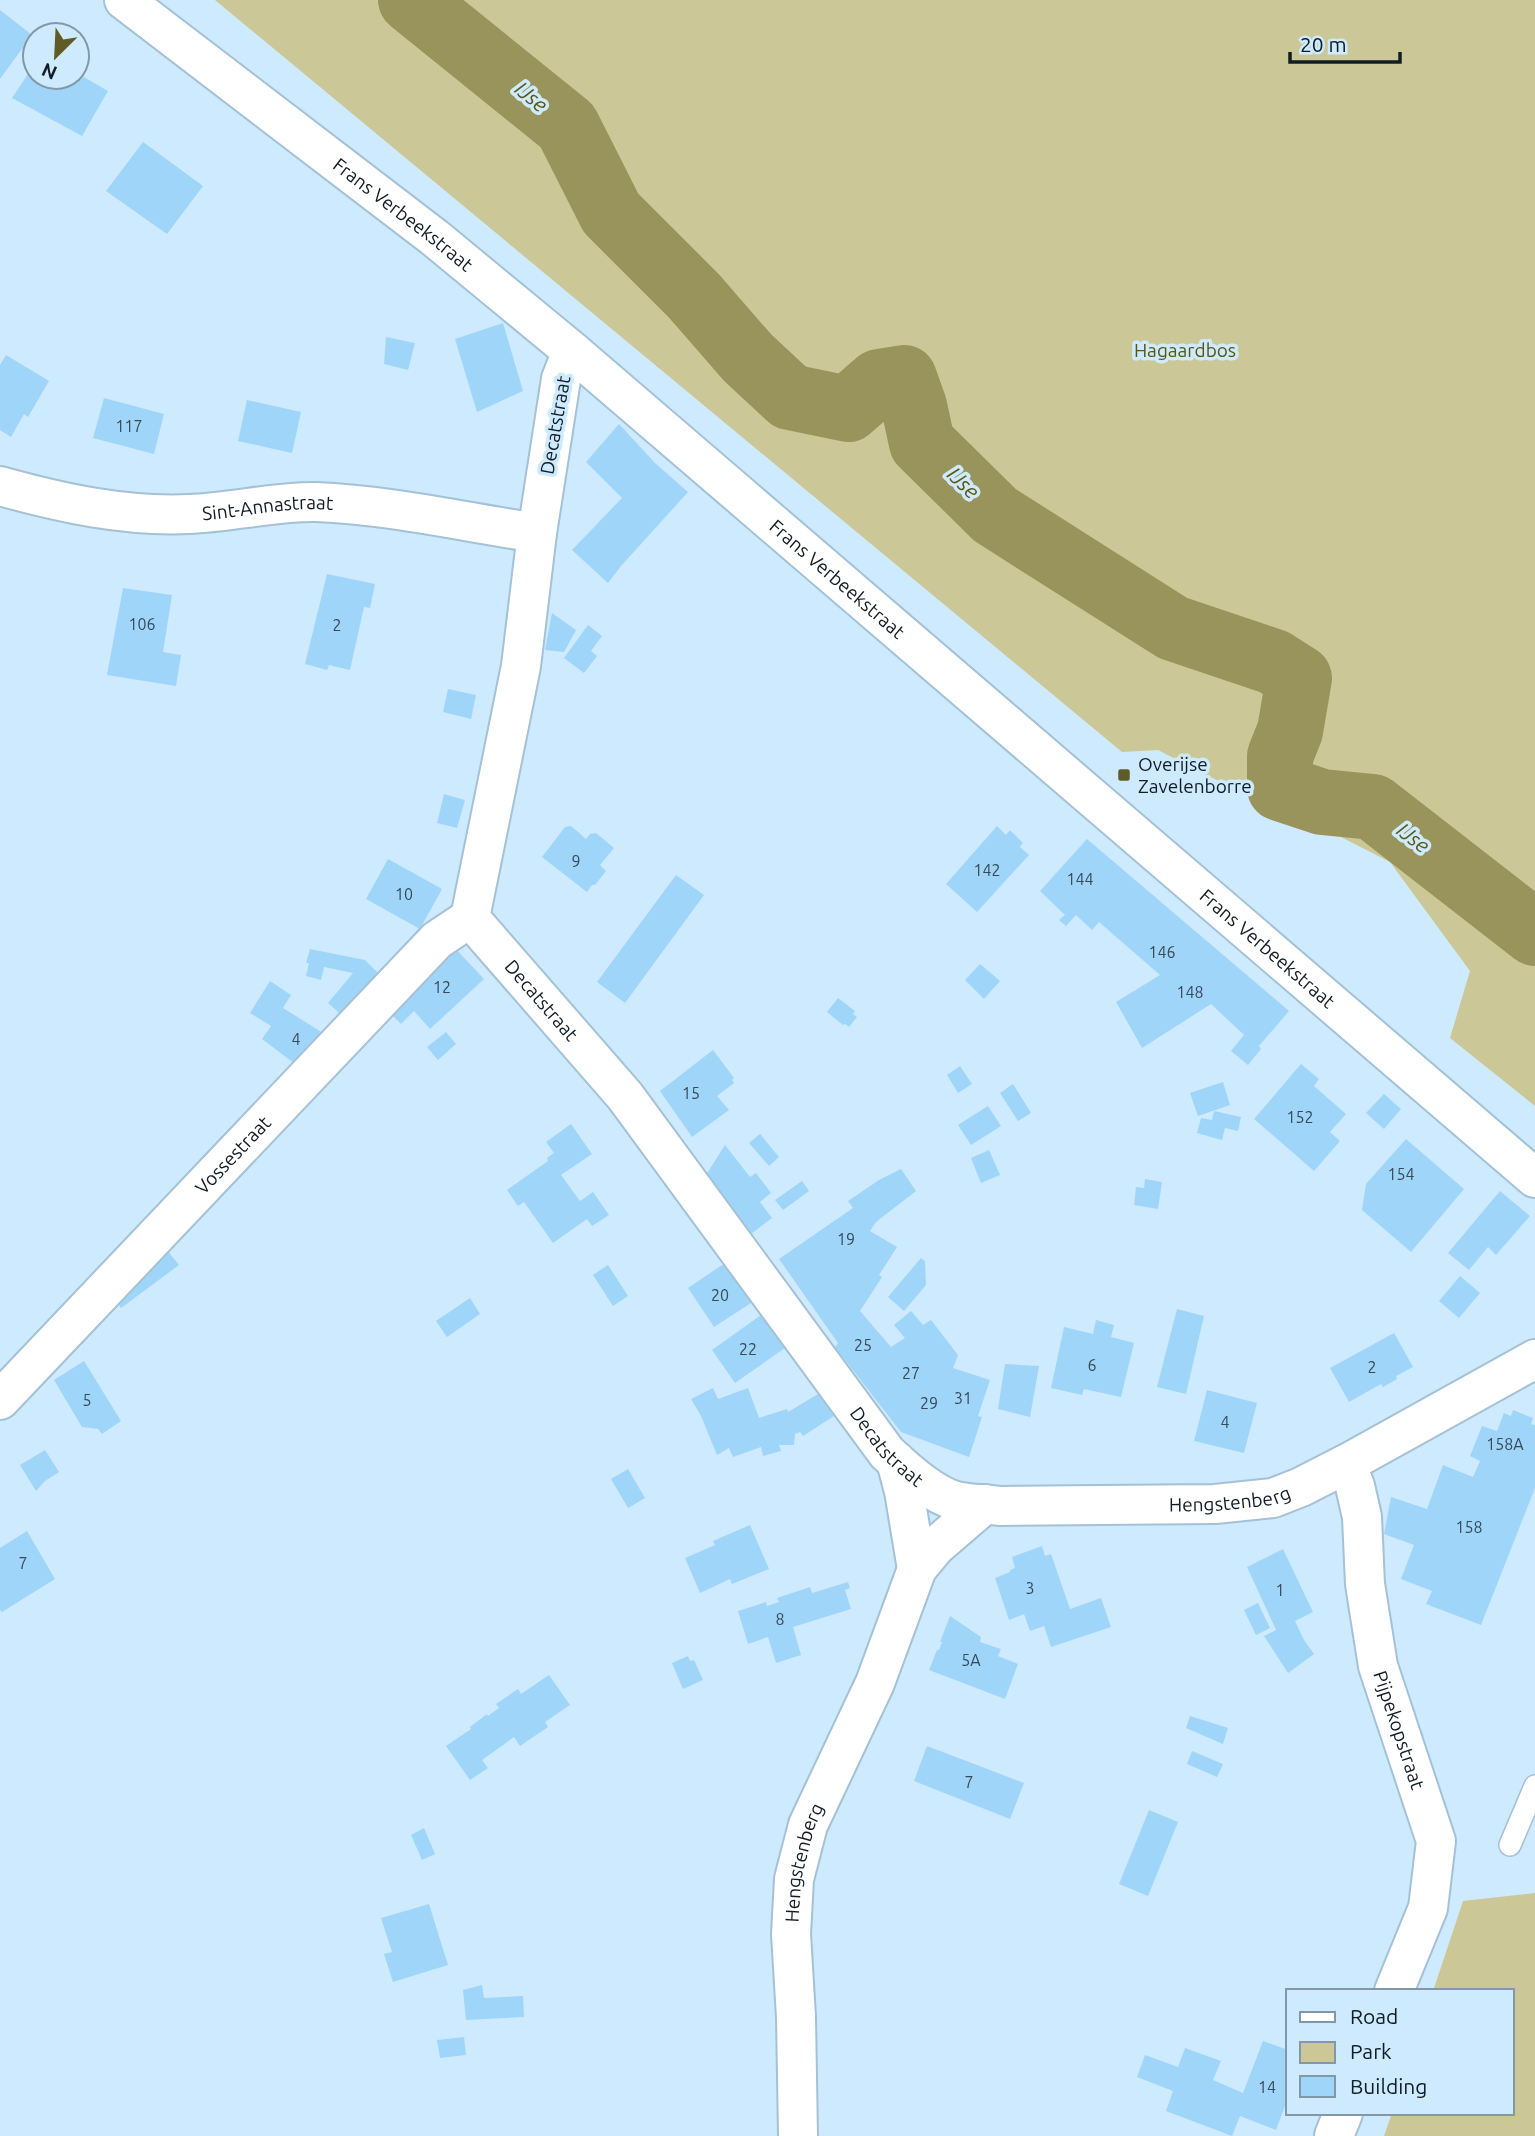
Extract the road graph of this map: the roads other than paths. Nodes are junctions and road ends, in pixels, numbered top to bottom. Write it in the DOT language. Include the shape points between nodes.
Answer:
graph roads {
  1 [pos="124,0"];
  2 [pos="572,351"];
  3 [pos="0,486"];
  4 [pos="537,533"];
  5 [pos="470,918"];
  6 [pos="1535,1178"];
  7 [pos="1535,1359"];
  8 [pos="0,1400"];
  9 [pos="897,1461"];
  10 [pos="1346,1464"];
  11 [pos="985,1504"];
  12 [pos="917,1569"];
  13 [pos="1535,1786"];
  14 [pos="1510,1845"];
  15 [pos="1395,1989"];
  16 [pos="1342,2115"];
  17 [pos="798,2136"];
  18 [pos="1334,2136"];
  1 -- 2 [label="street, Frans Verbeekstraat" via="435,239"];
  2 -- 4 [label="street, Decatstraat" via="561,379"];
  2 -- 6 [label="street, Frans Verbeekstraat"];
  3 -- 4 [label="street, Sint-Annastraat" via="129,513 188,514 312,502 360,505"];
  4 -- 5 [label="street, Decatstraat" via="521,666"];
  5 -- 8 [label="street, Vossestraat" via="437,940"];
  5 -- 9 [label="street, Decatstraat" via="625,1096"];
  7 -- 10 [label="street, Hengstenberg"];
  9 -- 11 [label="street, Decatstraat" via="918,1481 954,1500"];
  9 -- 12 [label="street, Hengstenberg"];
  10 -- 11 [label="street, Hengstenberg" via="1273,1498 1215,1504"];
  10 -- 15 [label="street, Pijpekopstraat" via="1362,1517 1365,1584 1378,1665 1436,1841 1428,1908"];
  11 -- 12 [label="street, Hengstenberg"];
  12 -- 17 [label="street, Hengstenberg" via="875,1683 808,1825 794,1879 791,1934"];
  13 -- 14 [label="lane"];
  16 -- 18 [label="street"];
}
